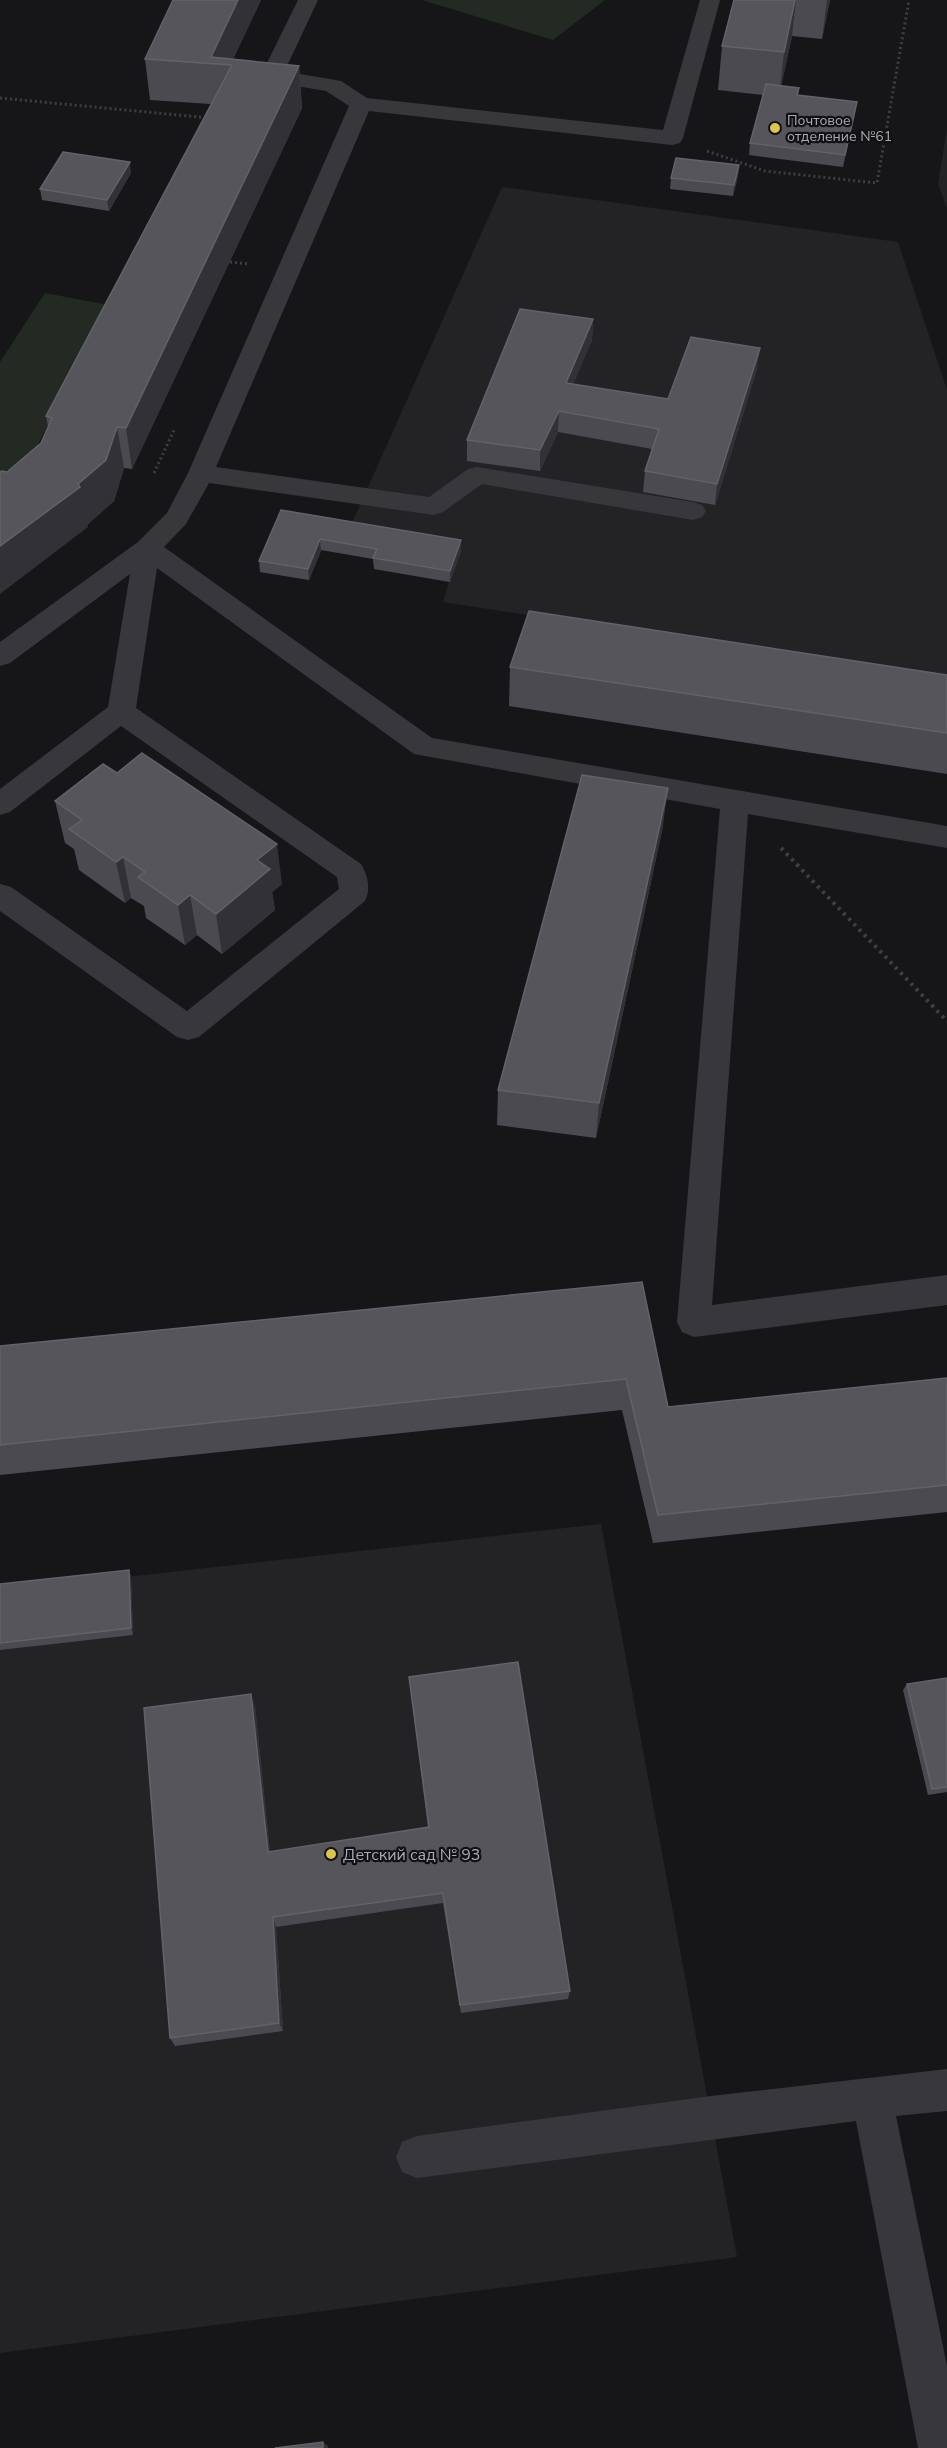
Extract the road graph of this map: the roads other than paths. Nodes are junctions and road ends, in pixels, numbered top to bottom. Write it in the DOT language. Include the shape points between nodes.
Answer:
graph roads {
  1 [pos="308,0"];
  2 [pos="710,0"];
  3 [pos="361,104"];
  4 [pos="201,473"];
  5 [pos="693,511"];
  6 [pos="147,548"];
  7 [pos="0,656"];
  8 [pos="121,712"];
  9 [pos="735,801"];
  10 [pos="0,804"];
  11 [pos="947,837"];
  12 [pos="0,896"];
  13 [pos="947,1290"];
  14 [pos="947,2090"];
  15 [pos="872,2098"];
  16 [pos="417,2157"];
  17 [pos="941,2448"];
  1 -- 3 [label="lane" via="277,65 293,79 333,86"];
  2 -- 3 [label="lane" via="672,138"];
  3 -- 4 [label="lane"];
  4 -- 5 [label="lane" via="434,506 477,475"];
  4 -- 6 [label="lane" via="177,518"];
  6 -- 7 [label="lane"];
  6 -- 8 [label="lane"];
  6 -- 9 [label="lane" via="424,747"];
  8 -- 10 [label="lane"];
  8 -- 12 [label="lane" via="351,872 354,893 188,1028"];
  9 -- 11 [label="lane"];
  9 -- 13 [label="lane" via="694,1322"];
  14 -- 15 [label="lane"];
  15 -- 16 [label="lane"];
  15 -- 17 [label="lane"];
}
